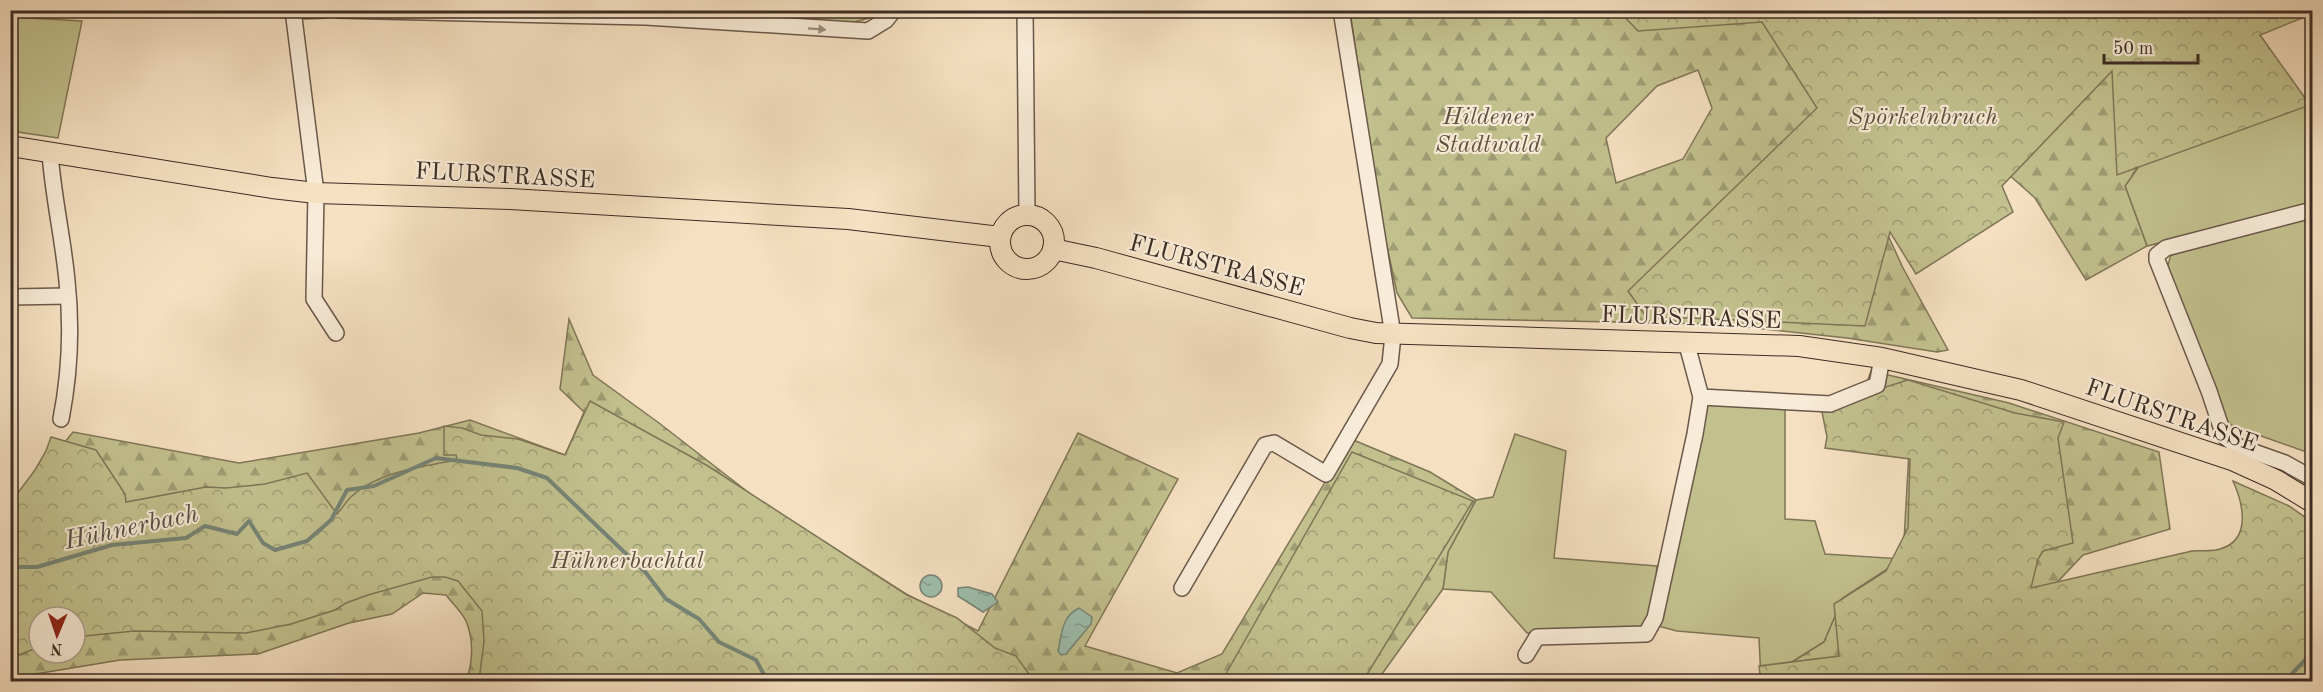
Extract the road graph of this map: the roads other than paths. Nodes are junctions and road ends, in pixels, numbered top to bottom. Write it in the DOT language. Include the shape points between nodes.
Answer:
graph roads {
  1 [pos="325,10"];
  2 [pos="337,10"];
  3 [pos="894,10"];
  4 [pos="1025,10"];
  5 [pos="1341,10"];
  6 [pos="293,11"];
  7 [pos="360,11"];
  8 [pos="10,146"];
  9 [pos="50,153"];
  10 [pos="316,193"];
  11 [pos="2313,210"];
  12 [pos="1027,215"];
  13 [pos="1000,237"];
  14 [pos="1053,249"];
  15 [pos="68,296"];
  16 [pos="10,297"];
  17 [pos="336,333"];
  18 [pos="1393,335"];
  19 [pos="1686,341"];
  20 [pos="1882,358"];
  21 [pos="1701,397"];
  22 [pos="61,419"];
  23 [pos="2313,478"];
  24 [pos="2313,502"];
  25 [pos="1182,588"];
  26 [pos="1526,655"];
  1 -- 6 [label="street"];
  2 -- 7 [label="street"];
  7 -- 3 [label="street, one-way" via="646,17 868,32"];
  4 -- 12 [label="street"];
  5 -- 18 [label="street"];
  6 -- 10 [label="street"];
  8 -- 9 [label="main road, FLURSTRASSE"];
  9 -- 10 [label="main road, FLURSTRASSE"];
  9 -- 15 [label="street"];
  10 -- 13 [label="main road, FLURSTRASSE" via="510,199 837,219"];
  10 -- 17 [label="street" via="314,299"];
  11 -- 23 [label="street" via="2166,248 2157,255 2224,436 2237,446"];
  12 -- 13 [label="main road" via="1009,222"];
  12 -- 14 [label="main road" via="1047,224 1053,236"];
  13 -- 14 [label="main road" via="1002,255 1015,267 1036,268"];
  14 -- 18 [label="main road, FLURSTRASSE" via="1350,328"];
  15 -- 16 [label="street"];
  15 -- 22 [label="street" via="69,380"];
  18 -- 19 [label="main road, FLURSTRASSE"];
  18 -- 25 [label="street" via="1390,364 1326,474 1274,442 1265,445"];
  19 -- 20 [label="main road, FLURSTRASSE" via="1799,346"];
  19 -- 21 [label="street"];
  20 -- 21 [label="street" via="1876,385 1830,404"];
  20 -- 24 [label="main road, FLURSTRASSE" via="2021,390 2232,460"];
  21 -- 26 [label="street" via="1655,618 1646,634 1537,637"];
}
